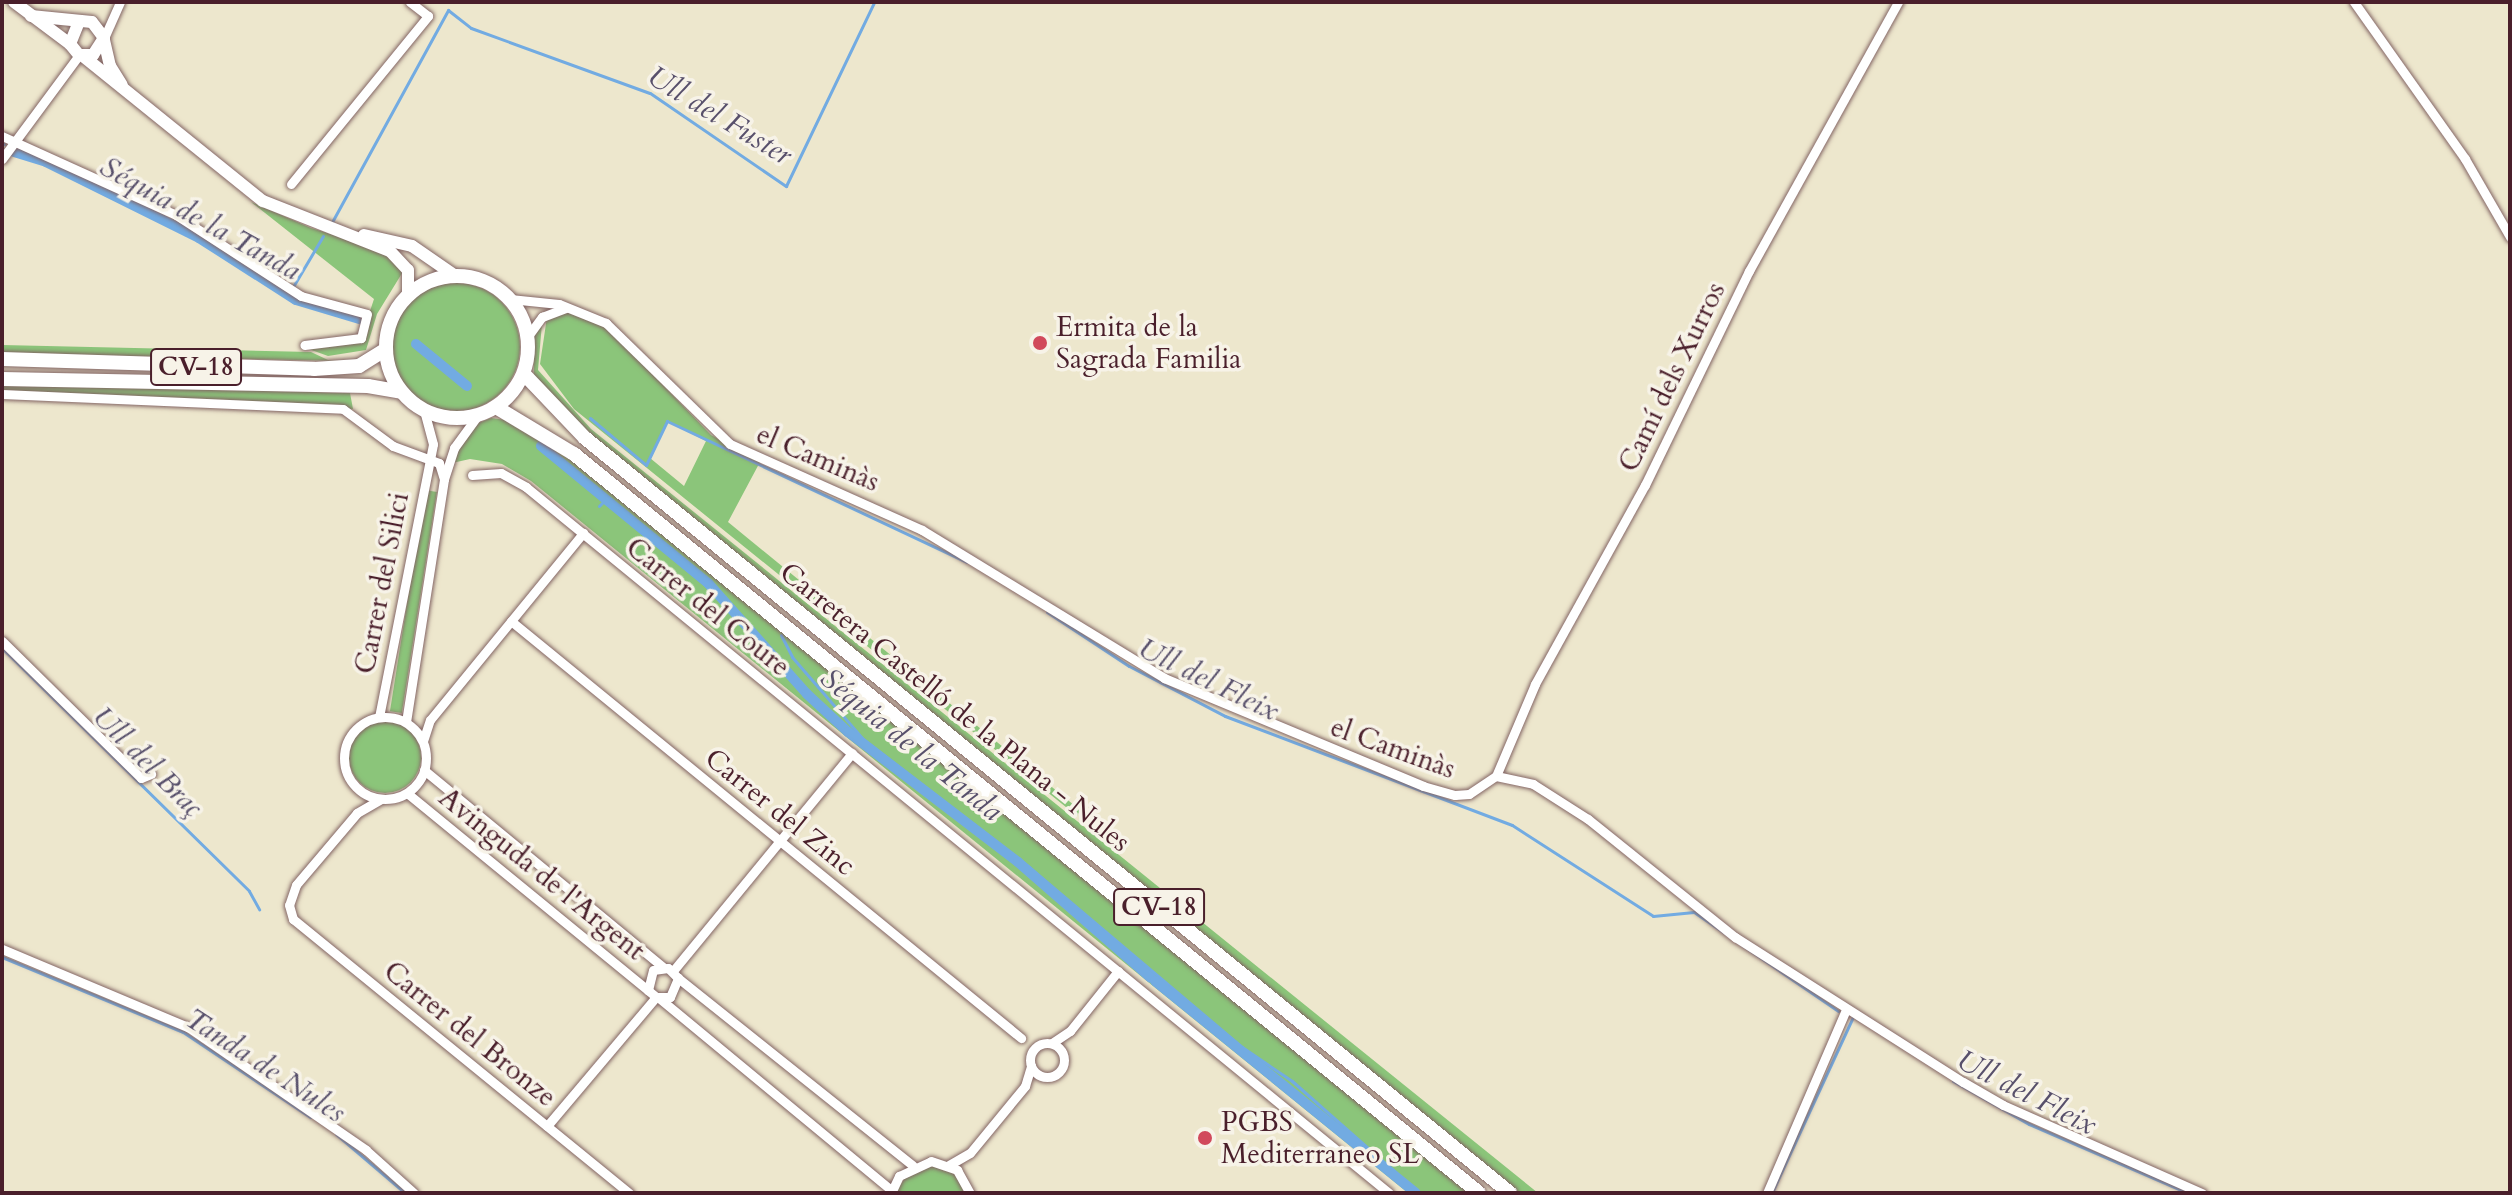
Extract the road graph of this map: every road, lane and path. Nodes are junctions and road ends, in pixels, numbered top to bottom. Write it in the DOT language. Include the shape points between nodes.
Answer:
graph roads {
  1 [pos="14,2"];
  2 [pos="410,2"];
  3 [pos="1898,2"];
  4 [pos="2354,2"];
  5 [pos="117,6"];
  6 [pos="31,16"];
  7 [pos="85,23"];
  8 [pos="104,39"];
  9 [pos="75,54"];
  10 [pos="134,99"];
  11 [pos="2,136"];
  12 [pos="16,141"];
  13 [pos="2,159"];
  14 [pos="291,184"];
  15 [pos="350,234"];
  16 [pos="2510,237"];
  17 [pos="454,275"];
  18 [pos="408,294"];
  19 [pos="510,299"];
  20 [pos="569,308"];
  21 [pos="528,336"];
  22 [pos="304,345"];
  23 [pos="385,350"];
  24 [pos="2,359"];
  25 [pos="524,374"];
  26 [pos="2,379"];
  27 [pos="401,392"];
  28 [pos="2,394"];
  29 [pos="496,407"];
  30 [pos="424,411"];
  31 [pos="478,415"];
  32 [pos="412,456"];
  33 [pos="429,458"];
  34 [pos="472,475"];
  35 [pos="444,479"];
  36 [pos="424,481"];
  37 [pos="583,533"];
  38 [pos="511,621"];
  39 [pos="2,641"];
  40 [pos="379,717"];
  41 [pos="430,720"];
  42 [pos="409,724"];
  43 [pos="423,741"];
  44 [pos="852,753"];
  45 [pos="424,770"];
  46 [pos="151,774"];
  47 [pos="1496,776"];
  48 [pos="360,790"];
  49 [pos="407,793"];
  50 [pos="381,799"];
  51 [pos="357,813"];
  52 [pos="780,841"];
  53 [pos="2,949"];
  54 [pos="1118,971"];
  55 [pos="671,972"];
  56 [pos="654,995"];
  57 [pos="1846,1010"];
  58 [pos="1070,1031"];
  59 [pos="1021,1038"];
  60 [pos="1052,1043"];
  61 [pos="1038,1045"];
  62 [pos="1062,1052"];
  63 [pos="1030,1055"];
  64 [pos="1031,1066"];
  65 [pos="1043,1076"];
  66 [pos="1025,1086"];
  67 [pos="547,1126"];
  68 [pos="970,1153"];
  69 [pos="912,1165"];
  70 [pos="949,1165"];
  71 [pos="963,1177"];
  72 [pos="891,1192"];
  73 [pos="414,1193"];
  74 [pos="629,1193"];
  75 [pos="970,1193"];
  76 [pos="1389,1193"];
  77 [pos="1479,1193"];
  78 [pos="1510,1193"];
  79 [pos="1767,1193"];
  80 [pos="2202,1193"];
  1 -- 6 [label="main road"];
  2 -- 14 [label="street" via="428,16"];
  3 -- 47 [label="street, Camí dels Xurros" via="1749,271 1645,485 1535,684"];
  4 -- 16 [label="street" via="2465,159"];
  5 -- 7 [label="street"];
  5 -- 8 [label="street"];
  6 -- 7 [label="main road"];
  6 -- 9 [label="main road"];
  7 -- 8 [label="main road"];
  7 -- 9 [label="main road"];
  8 -- 9 [label="main road" via="101,49"];
  8 -- 10 [label="main road" via="110,66"];
  9 -- 10 [label="main road"];
  9 -- 12 [label="street"];
  10 -- 15 [label="main road" via="263,201 295,218"];
  11 -- 12 [label="street"];
  12 -- 13 [label="street"];
  12 -- 22 [label="street" via="176,215 301,296 367,314 361,338"];
  15 -- 17 [label="main road" via="392,238"];
  15 -- 18 [label="main road" via="398,257 408,270"];
  17 -- 18 [label="main road"];
  17 -- 19 [label="main road" via="484,281"];
  18 -- 23 [label="main road" via="389,323"];
  19 -- 20 [label="street, el Caminàs"];
  19 -- 21 [label="main road"];
  20 -- 21 [label="street" via="542,317"];
  20 -- 47 [label="street, el Caminàs" via="606,323 629,341 690,410 730,444 922,530 1164,678 1423,786 1469,794"];
  21 -- 25 [label="main road"];
  23 -- 24 [label="main road, CV-18" via="359,366 314,369"];
  23 -- 27 [label="main road"];
  25 -- 29 [label="main road"];
  25 -- 78 [label="main road, Carretera Castelló de la Plana - Nules / CV-18" via="585,438"];
  26 -- 27 [label="main road, CV-18" via="368,386"];
  27 -- 30 [label="main road"];
  28 -- 32 [label="street" via="343,409"];
  29 -- 31 [label="main road"];
  29 -- 77 [label="main road, Carretera Castelló de la Plana - Nules / CV-18" via="574,454"];
  30 -- 31 [label="main road" via="450,418"];
  30 -- 33 [label="street, Carrer del Silici" via="434,436"];
  31 -- 35 [label="street, Carrer del Silici" via="454,448"];
  32 -- 33 [label="street"];
  32 -- 36 [label="street"];
  33 -- 35 [label="street, Carrer del Silici" via="439,463"];
  33 -- 36 [label="street, Carrer del Silici"];
  34 -- 37 [label="street, Carrer del Coure" via="501,473"];
  35 -- 42 [label="street, Carrer del Silici"];
  36 -- 40 [label="street, Carrer del Silici"];
  37 -- 38 [label="street"];
  37 -- 44 [label="street, Carrer del Coure"];
  38 -- 41 [label="street"];
  38 -- 52 [label="street, Carrer del Zinc"];
  39 -- 46 [label="street" via="141,778"];
  40 -- 42 [label="street"];
  40 -- 48 [label="street" via="366,721 347,741 346,769"];
  41 -- 42 [label="street"];
  41 -- 43 [label="street"];
  42 -- 43 [label="street"];
  43 -- 45 [label="street"];
  44 -- 52 [label="street"];
  44 -- 54 [label="street, Carrer del Coure"];
  45 -- 49 [label="street"];
  45 -- 55 [label="street, Avinguda de l'Argent"];
  47 -- 57 [label="street, el Caminàs" via="1533,784 1588,819 1735,937"];
  48 -- 50 [label="street"];
  48 -- 51 [label="street"];
  49 -- 50 [label="street"];
  49 -- 56 [label="street, Avinguda de l'Argent"];
  50 -- 51 [label="street"];
  51 -- 67 [label="street, Carrer del Bronze" via="296,885 289,905 293,919"];
  52 -- 55 [label="street"];
  52 -- 59 [label="street, Carrer del Zinc"];
  53 -- 73 [label="street" via="188,1027 366,1150"];
  54 -- 58 [label="street"];
  54 -- 76 [label="street, Carrer del Coure"];
  55 -- 56 [label="street" via="677,989"];
  55 -- 56 [label="street" via="653,970"];
  55 -- 69 [label="street, Avinguda de l'Argent"];
  56 -- 67 [label="street"];
  56 -- 72 [label="street, Avinguda de l'Argent"];
  57 -- 79 [label="street"];
  57 -- 80 [label="street, el Caminàs" via="2003,1105"];
  58 -- 60 [label="street"];
  58 -- 62 [label="street"];
  59 -- 61 [label="street, Carrer del Zinc"];
  59 -- 63 [label="street, Carrer del Zinc"];
  60 -- 61 [label="street"];
  60 -- 62 [label="street"];
  61 -- 63 [label="street"];
  62 -- 65 [label="street" via="1062,1068"];
  63 -- 64 [label="street"];
  64 -- 65 [label="street"];
  64 -- 66 [label="street"];
  65 -- 66 [label="street"];
  66 -- 68 [label="street"];
  67 -- 74 [label="street, Carrer del Bronze"];
  68 -- 70 [label="street"];
  68 -- 71 [label="street"];
  69 -- 70 [label="street"];
  69 -- 72 [label="street"];
  70 -- 71 [label="street"];
  71 -- 75 [label="street"];
}
